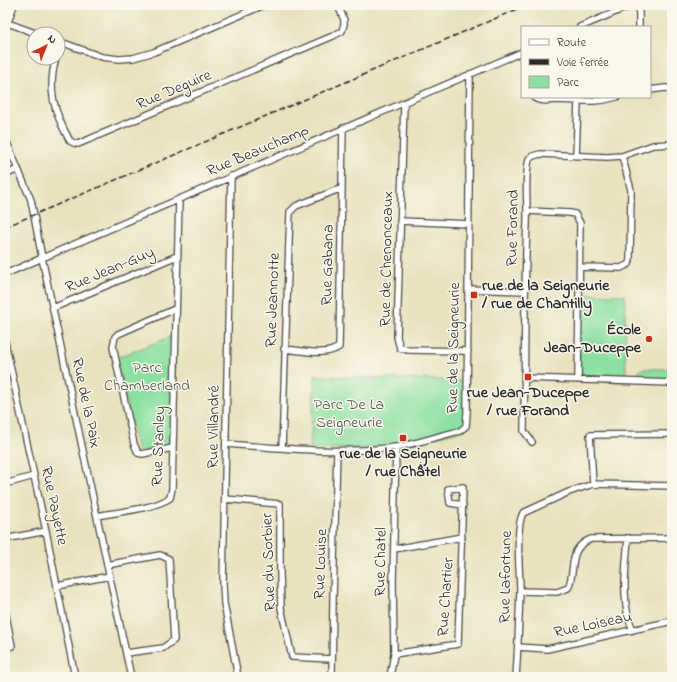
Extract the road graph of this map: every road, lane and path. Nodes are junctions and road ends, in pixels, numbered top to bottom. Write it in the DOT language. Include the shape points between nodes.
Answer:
graph roads {
  1 [pos="14,5"];
  2 [pos="264,5"];
  3 [pos="338,5"];
  4 [pos="632,5"];
  5 [pos="639,5"];
  6 [pos="6,23"];
  7 [pos="588,25"];
  8 [pos="639,26"];
  9 [pos="5,30"];
  10 [pos="26,30"];
  11 [pos="66,44"];
  12 [pos="521,52"];
  13 [pos="54,66"];
  14 [pos="470,74"];
  15 [pos="672,89"];
  16 [pos="651,90"];
  17 [pos="535,98"];
  18 [pos="614,98"];
  19 [pos="578,101"];
  20 [pos="404,103"];
  21 [pos="343,128"];
  22 [pos="5,138"];
  23 [pos="672,144"];
  24 [pos="576,156"];
  25 [pos="622,156"];
  26 [pos="18,169"];
  27 [pos="5,175"];
  28 [pos="232,176"];
  29 [pos="342,188"];
  30 [pos="179,199"];
  31 [pos="528,211"];
  32 [pos="400,221"];
  33 [pos="469,224"];
  34 [pos="177,256"];
  35 [pos="42,258"];
  36 [pos="580,267"];
  37 [pos="5,274"];
  38 [pos="468,289"];
  39 [pos="524,291"];
  40 [pos="53,308"];
  41 [pos="175,309"];
  42 [pos="5,342"];
  43 [pos="284,349"];
  44 [pos="468,351"];
  45 [pos="525,378"];
  46 [pos="578,380"];
  47 [pos="672,383"];
  48 [pos="672,434"];
  49 [pos="532,442"];
  50 [pos="226,444"];
  51 [pos="396,447"];
  52 [pos="173,448"];
  53 [pos="282,448"];
  54 [pos="337,451"];
  55 [pos="34,476"];
  56 [pos="5,484"];
  57 [pos="593,484"];
  58 [pos="672,486"];
  59 [pos="225,498"];
  60 [pos="463,505"];
  61 [pos="97,516"];
  62 [pos="46,530"];
  63 [pos="462,537"];
  64 [pos="628,538"];
  65 [pos="672,538"];
  66 [pos="5,539"];
  67 [pos="394,549"];
  68 [pos="107,565"];
  69 [pos="110,576"];
  70 [pos="57,586"];
  71 [pos="520,591"];
  72 [pos="5,611"];
  73 [pos="672,621"];
  74 [pos="633,630"];
  75 [pos="5,647"];
  76 [pos="518,647"];
  77 [pos="126,653"];
  78 [pos="394,654"];
  79 [pos="332,659"];
  80 [pos="75,677"];
  81 [pos="131,677"];
  82 [pos="238,677"];
  83 [pos="332,677"];
  84 [pos="390,677"];
  85 [pos="516,677"];
  1 -- 6 [label="street"];
  2 -- 11 [label="street" via="147,55 133,58 102,57"];
  3 -- 13 [label="street, Rue Deguire" via="344,24 342,31 333,36 78,144 70,141 55,108 51,91"];
  4 -- 7 [label="street"];
  5 -- 8 [label="street"];
  6 -- 9 [label="street"];
  6 -- 10 [label="street"];
  12 -- 14 [label="street, Rue Beauchamp"];
  14 -- 20 [label="street, Rue Beauchamp"];
  14 -- 33 [label="street, Rue de la Seigneurie"];
  15 -- 16 [label="street"];
  17 -- 19 [label="street" via="541,101"];
  18 -- 19 [label="street"];
  19 -- 24 [label="street"];
  20 -- 21 [label="street, Rue Beauchamp"];
  20 -- 32 [label="street, Rue de Chenonceaux"];
  21 -- 28 [label="street, Rue Beauchamp"];
  21 -- 29 [label="street, Rue Gabana"];
  22 -- 26 [label="street, Rue de la Paix"];
  23 -- 25 [label="street, Rue Forand" via="644,147"];
  24 -- 25 [label="street, Rue Forand"];
  24 -- 31 [label="street, Rue Forand" via="540,154 529,159"];
  25 -- 36 [label="street" via="631,190 629,264 621,268"];
  26 -- 27 [label="street"];
  26 -- 35 [label="street, Rue de la Paix" via="31,200"];
  28 -- 30 [label="street, Rue Beauchamp"];
  28 -- 50 [label="street, Rue Villandré"];
  29 -- 43 [label="street, Rue Jeannotte" via="296,206 290,212"];
  29 -- 43 [label="street, Rue Gabana" via="339,347 324,352"];
  30 -- 34 [label="street, Rue Stanley"];
  30 -- 35 [label="street, Rue Beauchamp"];
  31 -- 36 [label="street" via="575,214 580,223"];
  31 -- 39 [label="street, Rue Forand"];
  32 -- 33 [label="street"];
  32 -- 44 [label="street, Rue de Chenonceaux" via="397,337 400,348"];
  33 -- 38 [label="street, Rue de la Seigneurie"];
  34 -- 40 [label="street, Rue Jean-Guy"];
  34 -- 41 [label="street, Rue Stanley"];
  35 -- 37 [label="street, Rue Beauchamp"];
  35 -- 40 [label="street, Rue de la Paix"];
  36 -- 46 [label="street"];
  38 -- 39 [label="street"];
  38 -- 44 [label="street, Rue de la Seigneurie"];
  39 -- 45 [label="street, Rue Forand"];
  40 -- 61 [label="street, Rue de la Paix"];
  41 -- 52 [label="street, Rue Stanley"];
  41 -- 52 [label="street" via="118,334 114,337 113,347 134,444 138,452 142,454"];
  42 -- 55 [label="street, Rue Payette"];
  43 -- 53 [label="street, Rue Jeannotte"];
  44 -- 51 [label="street, Rue de la Seigneurie" via="466,426 460,431"];
  45 -- 46 [label="street"];
  45 -- 49 [label="street, Rue Forand" via="524,431"];
  46 -- 47 [label="street"];
  48 -- 57 [label="street" via="590,435"];
  50 -- 53 [label="street, Rue de la Seigneurie"];
  50 -- 59 [label="street, Rue Villandré"];
  51 -- 54 [label="street, Rue de la Seigneurie"];
  51 -- 67 [label="street, Rue Chatel"];
  52 -- 61 [label="street, Rue Stanley" via="170,498 137,509"];
  53 -- 54 [label="street, Rue de la Seigneurie"];
  54 -- 79 [label="street, Rue Louise"];
  55 -- 56 [label="street"];
  55 -- 62 [label="street, Rue Payette"];
  57 -- 58 [label="street, Rue Lafortune"];
  57 -- 71 [label="street, Rue Lafortune" via="568,492 523,513 519,533"];
  59 -- 79 [label="street, Rue du Sorbier" via="280,504 282,608 292,656"];
  59 -- 82 [label="street, Rue Villandré" via="224,599"];
  60 -- 63 [label="street"];
  61 -- 68 [label="street, Rue de la Paix"];
  62 -- 66 [label="street"];
  62 -- 70 [label="street, Rue Payette"];
  63 -- 67 [label="street"];
  63 -- 78 [label="street, Rue Chartier" via="458,644"];
  64 -- 65 [label="street"];
  64 -- 71 [label="street" via="591,539 584,542 574,552 572,580 568,588 557,592"];
  64 -- 74 [label="street" via="625,602"];
  67 -- 78 [label="street, Rue Chatel"];
  68 -- 69 [label="street, Rue de la Paix"];
  68 -- 77 [label="street" via="160,555 168,559 174,640 163,648"];
  69 -- 70 [label="street"];
  69 -- 77 [label="street, Rue de la Paix"];
  70 -- 80 [label="street, Rue Payette"];
  71 -- 76 [label="street, Rue Lafortune"];
  72 -- 75 [label="street" via="12,646"];
  73 -- 74 [label="street, Rue Loiseau"];
  74 -- 76 [label="street, Rue Loiseau" via="547,648"];
  76 -- 85 [label="street, Rue Lafortune"];
  77 -- 81 [label="street, Rue de la Paix"];
  78 -- 84 [label="street, Rue Chatel"];
  79 -- 83 [label="street, Rue Louise"];
}
